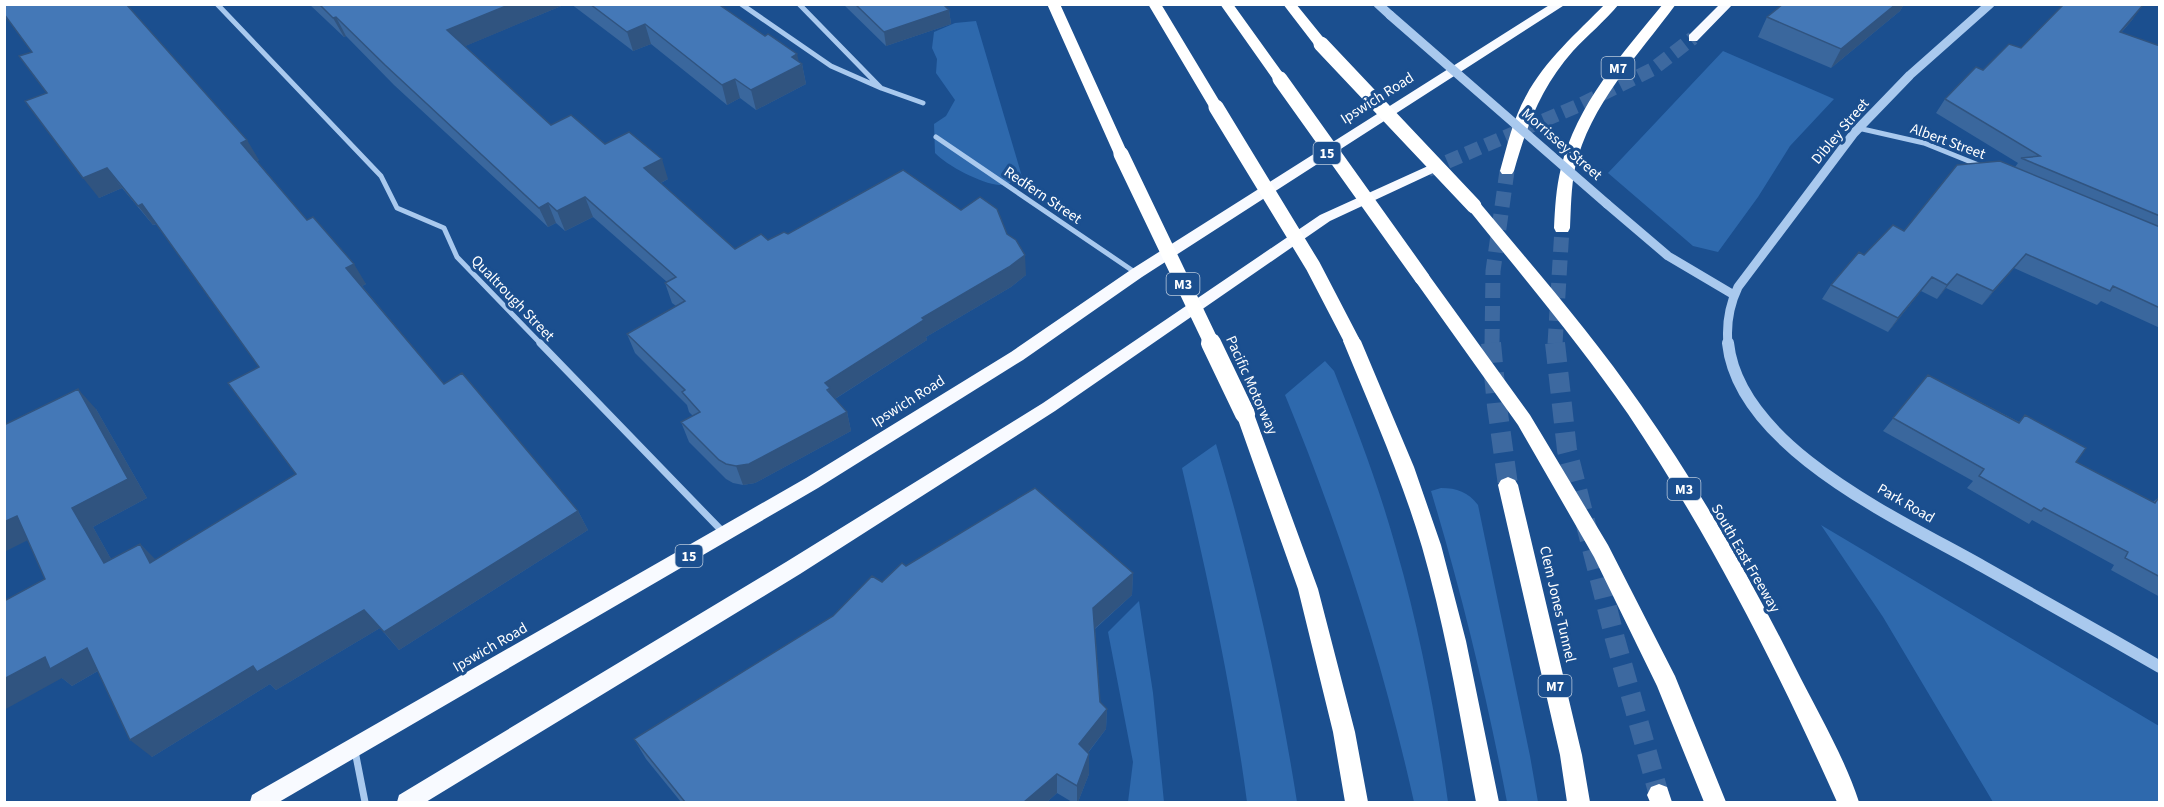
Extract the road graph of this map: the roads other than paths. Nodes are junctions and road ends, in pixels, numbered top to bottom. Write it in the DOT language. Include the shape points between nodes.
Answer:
graph roads {
  1 [pos="217,4"];
  2 [pos="741,4"];
  3 [pos="799,4"];
  4 [pos="1053,4"];
  5 [pos="1154,4"];
  6 [pos="1226,4"];
  7 [pos="1289,4"];
  8 [pos="1378,4"];
  9 [pos="1560,4"];
  10 [pos="1613,4"];
  11 [pos="1670,4"];
  12 [pos="1727,4"];
  13 [pos="1990,4"];
  14 [pos="1693,38"];
  15 [pos="881,88"];
  16 [pos="924,103"];
  17 [pos="1858,128"];
  18 [pos="936,137"];
  19 [pos="1986,168"];
  20 [pos="1428,170"];
  21 [pos="1507,171"];
  22 [pos="1562,228"];
  23 [pos="1137,273"];
  24 [pos="1734,295"];
  25 [pos="1509,485"];
  26 [pos="726,535"];
  27 [pos="2160,667"];
  28 [pos="355,747"];
  29 [pos="260,802"];
  30 [pos="365,802"];
  31 [pos="407,802"];
  32 [pos="1357,802"];
  33 [pos="1488,802"];
  34 [pos="1579,802"];
  35 [pos="1715,802"];
  36 [pos="1848,802"];
  1 -- 26 [label="street, Qualtrough Street" via="381,176 392,203 444,228 457,257"];
  2 -- 15 [label="street" via="831,66"];
  3 -- 15 [label="street"];
  4 -- 32 [label="highway, Pacific Motorway / M3, bridge" via="1245,414 1308,589 1344,732"];
  5 -- 33 [label="highway, bridge" via="1313,266 1353,341 1431,545 1461,661"];
  6 -- 35 [label="highway, bridge" via="1524,420 1601,551 1668,683"];
  7 -- 36 [label="highway, South East Freeway / M3, bridge" via="1321,44 1474,206 1568,321 1653,438 1718,544 1776,650"];
  8 -- 24 [label="street, Morrissey Street, bridge" via="1668,256"];
  9 -- 23 [label="highway, Ipswich Road / 15"];
  10 -- 21 [label="highway" via="1557,62 1535,93"];
  11 -- 22 [label="highway, M7" via="1613,75 1578,140 1569,166"];
  12 -- 14 [label="highway"];
  13 -- 17 [label="street, Dibley Street"];
  15 -- 16 [label="street"];
  17 -- 19 [label="street, Albert Street" via="1924,143"];
  17 -- 24 [label="street, Dibley Street" via="1756,260"];
  18 -- 23 [label="street, Redfern Street"];
  20 -- 31 [label="highway" via="1325,218 1049,407"];
  23 -- 26 [label="highway, Ipswich Road / 15" via="1017,356"];
  24 -- 27 [label="street, Park Road" via="1727,334 1736,371 1754,404 1796,452 1861,497"];
  25 -- 34 [label="highway, Clem Jones Tunnel / M7"];
  26 -- 28 [label="highway, Ipswich Road / 15"];
  28 -- 29 [label="highway, Ipswich Road / 15"];
  28 -- 30 [label="street"];
}
